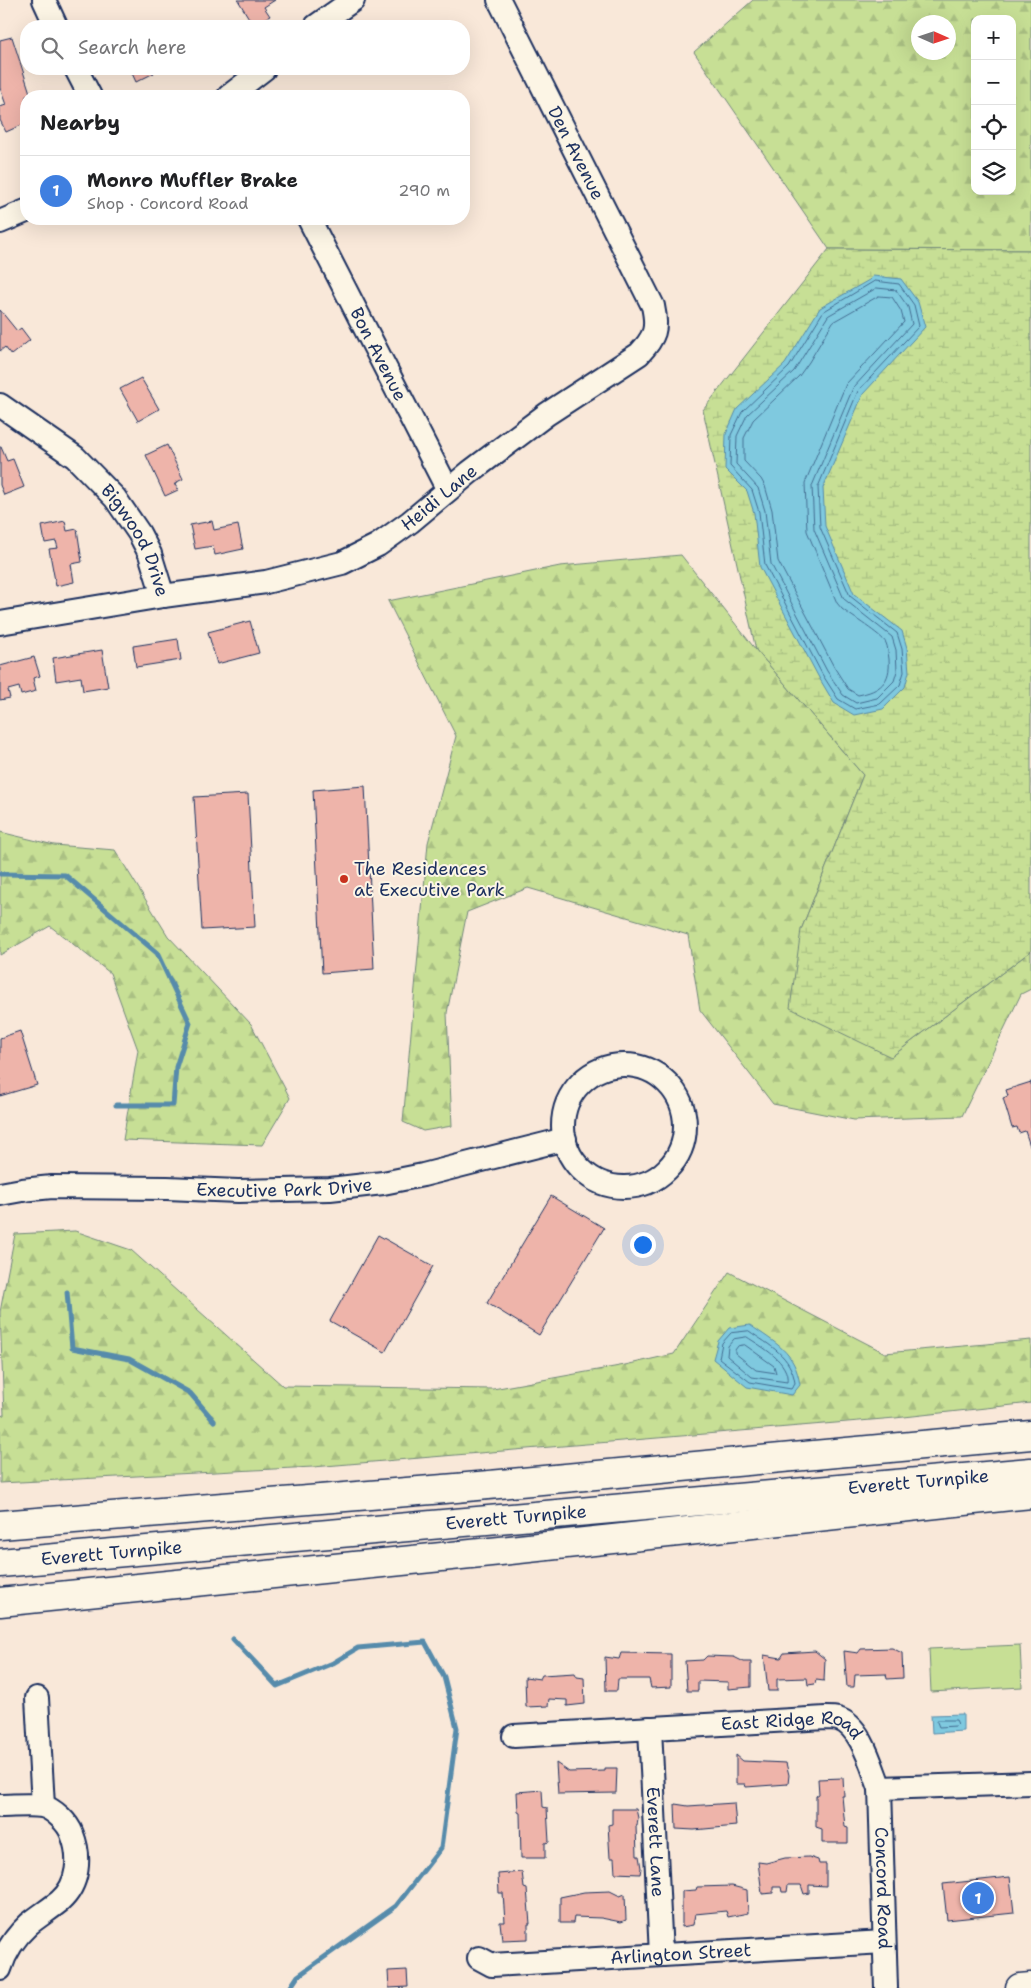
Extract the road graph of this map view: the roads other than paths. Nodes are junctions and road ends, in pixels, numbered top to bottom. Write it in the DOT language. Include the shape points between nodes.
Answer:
graph roads {
  1 [pos="44,0"];
  2 [pos="353,0"];
  3 [pos="499,0"];
  4 [pos="53,20"];
  5 [pos="325,20"];
  6 [pos="79,75"];
  7 [pos="258,75"];
  8 [pos="87,90"];
  9 [pos="241,90"];
  10 [pos="20,214"];
  11 [pos="0,222"];
  12 [pos="311,225"];
  13 [pos="653,306"];
  14 [pos="0,405"];
  15 [pos="448,490"];
  16 [pos="163,596"];
  17 [pos="0,624"];
  18 [pos="565,1139"];
  19 [pos="0,1194"];
  20 [pos="1031,1435"];
  21 [pos="1031,1472"];
  22 [pos="1031,1494"];
  23 [pos="0,1525"];
  24 [pos="0,1563"];
  25 [pos="0,1602"];
  26 [pos="37,1698"];
  27 [pos="650,1728"];
  28 [pos="514,1736"];
  29 [pos="1031,1783"];
  30 [pos="880,1788"];
  31 [pos="0,1806"];
  32 [pos="43,1806"];
  33 [pos="884,1942"];
  34 [pos="661,1955"];
  35 [pos="479,1958"];
  36 [pos="0,1968"];
  37 [pos="1031,1987"];
  38 [pos="886,1988"];
  39 [pos="1020,1988"];
  1 -- 4 [label="street"];
  2 -- 5 [label="street"];
  3 -- 13 [label="street, Den Avenue"];
  6 -- 8 [label="street"];
  7 -- 9 [label="street"];
  10 -- 11 [label="street"];
  12 -- 15 [label="street, Bon Avenue"];
  13 -- 15 [label="street, Heidi Lane" via="657,324 651,342 639,354 547,414"];
  14 -- 16 [label="street, Bigwood Drive" via="75,456 115,498 150,554"];
  15 -- 16 [label="street, Heidi Lane" via="378,545 342,563 266,582"];
  16 -- 17 [label="street, Bigwood Drive"];
  18 -- 18 [label="street" via="575,1162 594,1180 619,1188 636,1186 662,1175 676,1159 684,1138 684,1112 679,1099 663,1079 642,1068 613,1066 594,1073 573,1093 563,1121"];
  18 -- 19 [label="street, Executive Park Drive" via="423,1175 362,1186 277,1191 52,1187"];
  20 -- 23 [label="main road, Everett Turnpike" via="456,1488"];
  21 -- 24 [label="main road, Everett Turnpike"];
  22 -- 25 [label="main road"];
  26 -- 32 [label="street"];
  27 -- 28 [label="street, East Ridge Road"];
  27 -- 30 [label="street, East Ridge Road" via="839,1719 860,1739"];
  27 -- 34 [label="street, Everett Lane"];
  29 -- 30 [label="street"];
  30 -- 33 [label="street, Concord Road"];
  31 -- 32 [label="street"];
  32 -- 36 [label="street" via="64,1821 71,1831 76,1845 76,1874 72,1888 61,1900 19,1935"];
  33 -- 34 [label="street, Arlington Street"];
  33 -- 38 [label="street, Concord Road"];
  34 -- 35 [label="street, Arlington Street" via="492,1965"];
  37 -- 39 [label="main road"];
}
